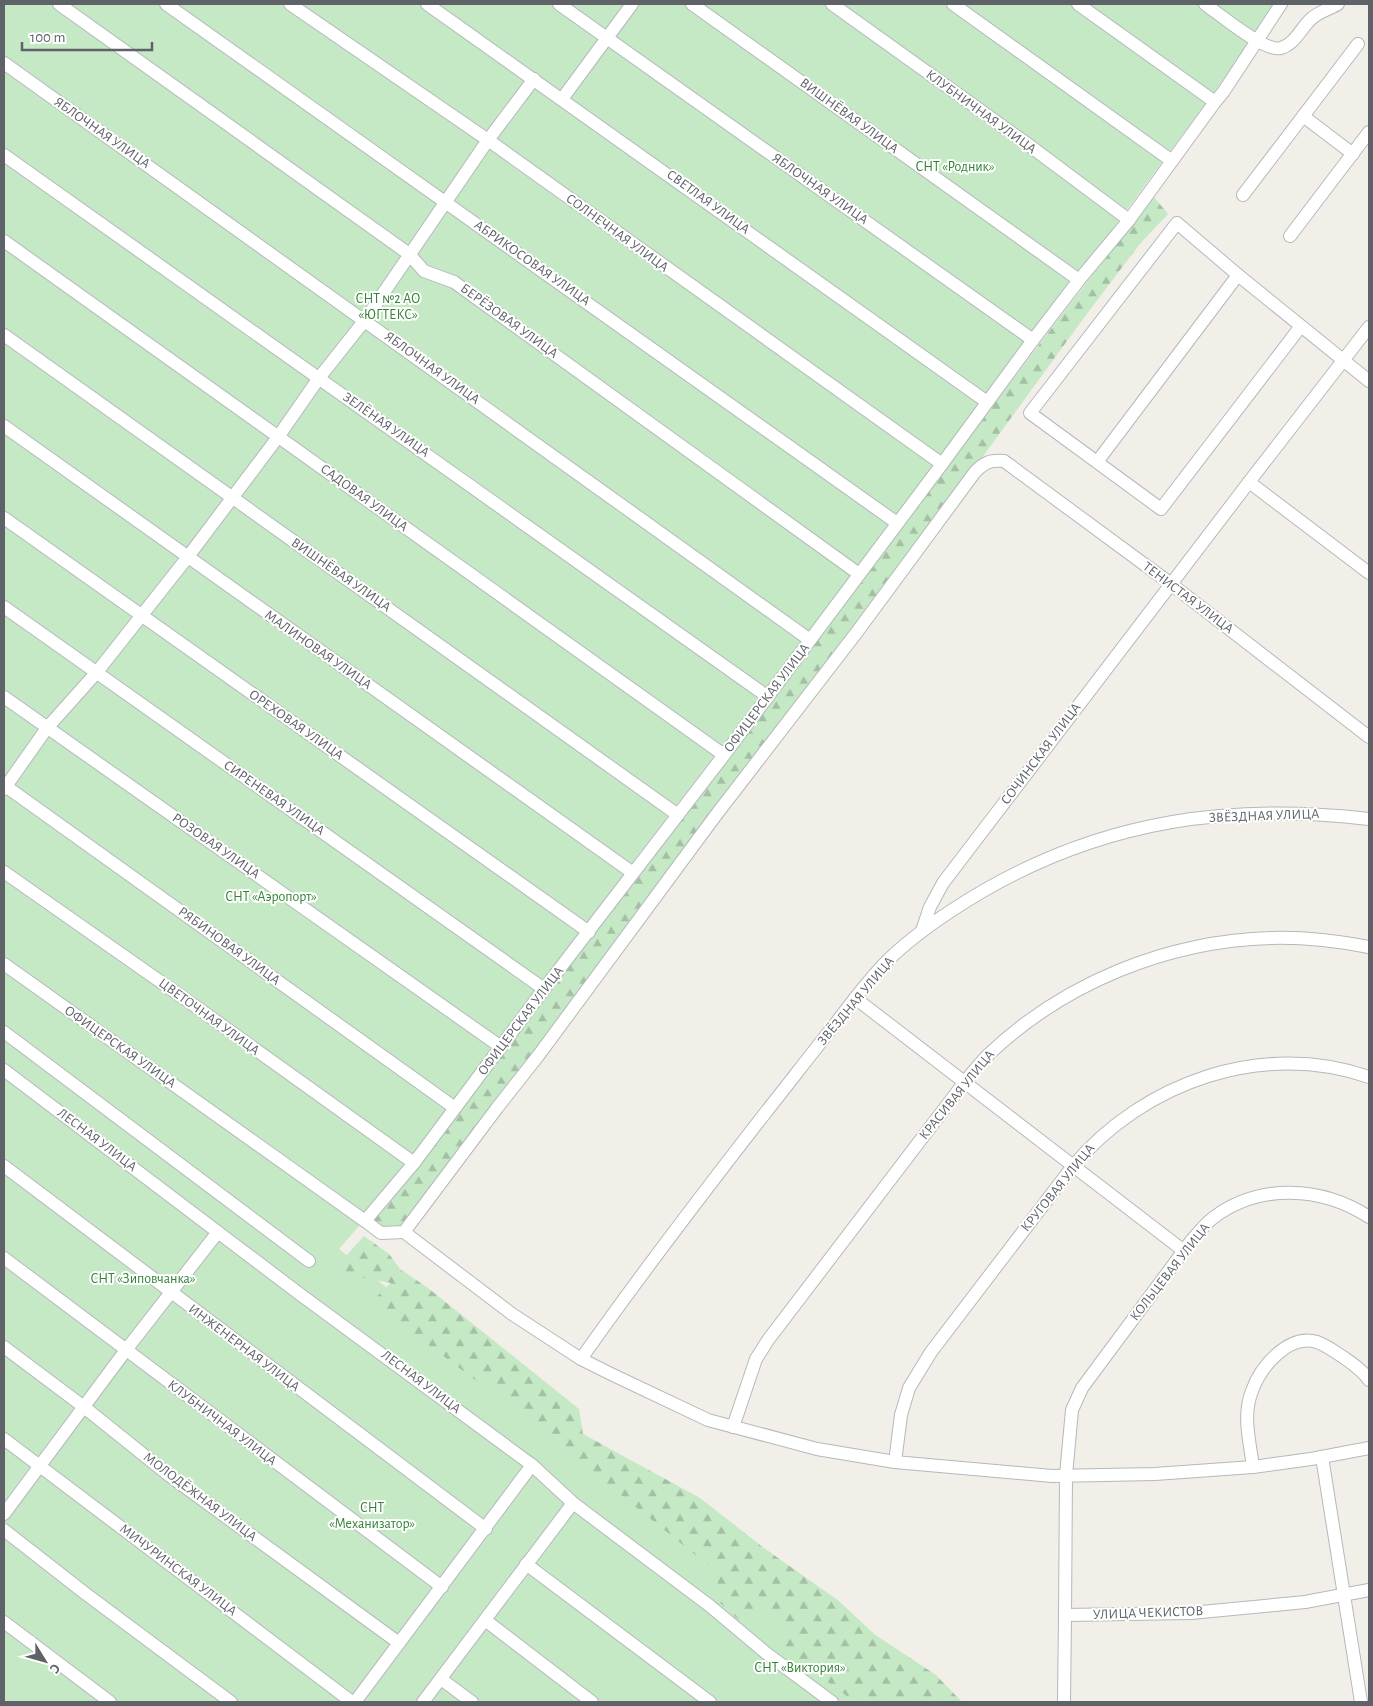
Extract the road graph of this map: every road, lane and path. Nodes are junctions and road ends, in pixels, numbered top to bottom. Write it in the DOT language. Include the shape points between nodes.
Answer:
graph roads {
  1 [pos="59,4"];
  2 [pos="166,4"];
  3 [pos="290,4"];
  4 [pos="427,4"];
  5 [pos="559,4"];
  6 [pos="632,4"];
  7 [pos="692,4"];
  8 [pos="832,4"];
  9 [pos="953,4"];
  10 [pos="1078,4"];
  11 [pos="1205,4"];
  12 [pos="1281,4"];
  13 [pos="1338,4"];
  14 [pos="607,39"];
  15 [pos="1258,42"];
  16 [pos="1358,44"];
  17 [pos="4,62"];
  18 [pos="534,79"];
  19 [pos="562,99"];
  20 [pos="1215,102"];
  21 [pos="1303,116"];
  22 [pos="1369,132"];
  23 [pos="488,140"];
  24 [pos="1353,154"];
  25 [pos="4,155"];
  26 [pos="1172,161"];
  27 [pos="1243,195"];
  28 [pos="446,202"];
  29 [pos="1129,220"];
  30 [pos="1290,236"];
  31 [pos="4,241"];
  32 [pos="409,254"];
  33 [pos="1238,275"];
  34 [pos="1079,280"];
  35 [pos="365,320"];
  36 [pos="1301,326"];
  37 [pos="1369,327"];
  38 [pos="4,335"];
  39 [pos="1033,340"];
  40 [pos="1345,360"];
  41 [pos="320,378"];
  42 [pos="1369,381"];
  43 [pos="987,402"];
  44 [pos="4,426"];
  45 [pos="278,436"];
  46 [pos="1097,462"];
  47 [pos="942,464"];
  48 [pos="1249,482"];
  49 [pos="232,498"];
  50 [pos="4,518"];
  51 [pos="897,523"];
  52 [pos="187,558"];
  53 [pos="1369,573"];
  54 [pos="859,574"];
  55 [pos="1171,584"];
  56 [pos="4,607"];
  57 [pos="140,615"];
  58 [pos="810,640"];
  59 [pos="97,672"];
  60 [pos="4,697"];
  61 [pos="768,697"];
  62 [pos="47,728"];
  63 [pos="1369,736"];
  64 [pos="724,755"];
  65 [pos="4,786"];
  66 [pos="678,814"];
  67 [pos="1369,819"];
  68 [pos="4,872"];
  69 [pos="633,873"];
  70 [pos="922,931"];
  71 [pos="589,932"];
  72 [pos="1369,947"];
  73 [pos="4,964"];
  74 [pos="544,989"];
  75 [pos="855,998"];
  76 [pos="4,1032"];
  77 [pos="501,1047"];
  78 [pos="4,1070"];
  79 [pos="1369,1077"];
  80 [pos="964,1082"];
  81 [pos="455,1108"];
  82 [pos="414,1163"];
  83 [pos="4,1166"];
  84 [pos="1073,1166"];
  85 [pos="1369,1217"];
  86 [pos="365,1221"];
  87 [pos="218,1232"];
  88 [pos="404,1232"];
  89 [pos="1184,1251"];
  90 [pos="4,1258"];
  91 [pos="309,1261"];
  92 [pos="171,1293"];
  93 [pos="4,1347"];
  94 [pos="126,1350"];
  95 [pos="581,1358"];
  96 [pos="1369,1380"];
  97 [pos="84,1407"];
  98 [pos="734,1427"];
  99 [pos="4,1439"];
  100 [pos="1369,1448"];
  101 [pos="1322,1457"];
  102 [pos="895,1462"];
  103 [pos="532,1465"];
  104 [pos="39,1466"];
  105 [pos="1254,1467"];
  106 [pos="1066,1475"];
  107 [pos="573,1503"];
  108 [pos="4,1514"];
  109 [pos="486,1529"];
  110 [pos="4,1530"];
  111 [pos="526,1564"];
  112 [pos="442,1587"];
  113 [pos="1369,1590"];
  114 [pos="1343,1594"];
  115 [pos="1065,1615"];
  116 [pos="485,1620"];
  117 [pos="4,1622"];
  118 [pos="399,1643"];
  119 [pos="441,1679"];
  120 [pos="110,1702"];
  121 [pos="231,1702"];
  122 [pos="354,1702"];
  123 [pos="424,1702"];
  124 [pos="472,1702"];
  125 [pos="592,1702"];
  126 [pos="710,1702"];
  127 [pos="832,1702"];
  128 [pos="1064,1702"];
  129 [pos="1361,1702"];
  1 -- 32 [label="street, БЕРЁЗОВАЯ УЛИЦА"];
  2 -- 28 [label="street, АБРИКОСОВАЯ УЛИЦА"];
  3 -- 23 [label="street, СОЛНЕЧНАЯ УЛИЦА"];
  4 -- 18 [label="street, СВЕТЛАЯ УЛИЦА"];
  5 -- 14 [label="street, ЯБЛОЧНАЯ УЛИЦА"];
  6 -- 14 [label="street"];
  7 -- 34 [label="street, ВИШНЁВАЯ УЛИЦА"];
  8 -- 29 [label="street, КЛУБНИЧНАЯ УЛИЦА"];
  9 -- 26 [label="street"];
  10 -- 20 [label="street"];
  11 -- 15 [label="street"];
  12 -- 15 [label="street, ОФИЦЕРСКАЯ УЛИЦА"];
  13 -- 15 [label="street" via="1311,19 1296,38 1281,48"];
  14 -- 19 [label="street"];
  14 -- 39 [label="street, ЯБЛОЧНАЯ УЛИЦА"];
  15 -- 20 [label="street, ОФИЦЕРСКАЯ УЛИЦА"];
  16 -- 21 [label="street"];
  17 -- 35 [label="street, ЯБЛОЧНАЯ УЛИЦА"];
  18 -- 19 [label="street, СВЕТЛАЯ УЛИЦА"];
  18 -- 23 [label="street"];
  19 -- 43 [label="street, СВЕТЛАЯ УЛИЦА"];
  20 -- 26 [label="street, ОФИЦЕРСКАЯ УЛИЦА"];
  21 -- 24 [label="street"];
  21 -- 27 [label="street"];
  22 -- 24 [label="street"];
  23 -- 28 [label="street"];
  23 -- 47 [label="street, СОЛНЕЧНАЯ УЛИЦА"];
  24 -- 30 [label="street"];
  25 -- 41 [label="street, ЗЕЛЁНАЯ УЛИЦА"];
  26 -- 29 [label="street, ОФИЦЕРСКАЯ УЛИЦА"];
  28 -- 32 [label="street"];
  28 -- 51 [label="street, АБРИКОСОВАЯ УЛИЦА"];
  29 -- 34 [label="street, ОФИЦЕРСКАЯ УЛИЦА"];
  31 -- 45 [label="street, САДОВАЯ УЛИЦА"];
  32 -- 35 [label="street"];
  32 -- 54 [label="street, БЕРЁЗОВАЯ УЛИЦА" via="424,271 454,282"];
  33 -- 36 [label="street"];
  33 -- 46 [label="street"];
  33 -- 46 [label="street" via="1176,223 1030,413"];
  34 -- 39 [label="street, ОФИЦЕРСКАЯ УЛИЦА"];
  35 -- 41 [label="street"];
  35 -- 58 [label="street, ЯБЛОЧНАЯ УЛИЦА"];
  36 -- 40 [label="street"];
  36 -- 46 [label="street" via="1161,509"];
  37 -- 40 [label="street, СОЧИНСКАЯ УЛИЦА"];
  38 -- 49 [label="street, ВИШНЁВАЯ УЛИЦА"];
  39 -- 43 [label="street, ОФИЦЕРСКАЯ УЛИЦА"];
  40 -- 42 [label="street"];
  40 -- 48 [label="street, СОЧИНСКАЯ УЛИЦА"];
  41 -- 45 [label="street"];
  41 -- 61 [label="street, ЗЕЛЁНАЯ УЛИЦА"];
  43 -- 47 [label="street, ОФИЦЕРСКАЯ УЛИЦА"];
  44 -- 52 [label="street, МАЛИНОВАЯ УЛИЦА"];
  45 -- 49 [label="street"];
  45 -- 64 [label="street, САДОВАЯ УЛИЦА"];
  47 -- 51 [label="street, ОФИЦЕРСКАЯ УЛИЦА"];
  48 -- 53 [label="street"];
  48 -- 55 [label="street, СОЧИНСКАЯ УЛИЦА"];
  49 -- 52 [label="street"];
  49 -- 66 [label="street, ВИШНЁВАЯ УЛИЦА"];
  50 -- 57 [label="street, ОРЕХОВАЯ УЛИЦА"];
  51 -- 54 [label="street, ОФИЦЕРСКАЯ УЛИЦА"];
  52 -- 57 [label="street"];
  52 -- 69 [label="street, МАЛИНОВАЯ УЛИЦА"];
  54 -- 58 [label="street, ОФИЦЕРСКАЯ УЛИЦА"];
  55 -- 63 [label="street, ТЕНИСТАЯ УЛИЦА"];
  55 -- 70 [label="street, СОЧИНСКАЯ УЛИЦА" via="943,883"];
  55 -- 88 [label="street, ТЕНИСТАЯ УЛИЦА" via="1004,461 985,463 975,472"];
  56 -- 59 [label="street, СИРЕНЕВАЯ УЛИЦА"];
  57 -- 59 [label="street"];
  57 -- 71 [label="street, ОРЕХОВАЯ УЛИЦА"];
  58 -- 61 [label="street, ОФИЦЕРСКАЯ УЛИЦА"];
  59 -- 62 [label="street"];
  59 -- 74 [label="street, СИРЕНЕВАЯ УЛИЦА"];
  60 -- 62 [label="street, РОЗОВАЯ УЛИЦА"];
  61 -- 64 [label="street, ОФИЦЕРСКАЯ УЛИЦА"];
  62 -- 65 [label="street"];
  62 -- 77 [label="street, РОЗОВАЯ УЛИЦА"];
  64 -- 66 [label="street, ОФИЦЕРСКАЯ УЛИЦА"];
  65 -- 81 [label="street, РЯБИНОВАЯ УЛИЦА"];
  66 -- 69 [label="street, ОФИЦЕРСКАЯ УЛИЦА"];
  67 -- 70 [label="street, ЗВЁЗДНАЯ УЛИЦА" via="1274,812 1232,814 1161,823 1100,838 1003,880"];
  68 -- 82 [label="street, ЦВЕТОЧНАЯ УЛИЦА"];
  69 -- 71 [label="street, ОФИЦЕРСКАЯ УЛИЦА"];
  70 -- 75 [label="street, ЗВЁЗДНАЯ УЛИЦА" via="887,961"];
  71 -- 74 [label="street, ОФИЦЕРСКАЯ УЛИЦА"];
  72 -- 80 [label="street, КРАСИВАЯ УЛИЦА" via="1333,940 1270,938 1223,942 1148,960 1064,997 1030,1019 987,1055"];
  73 -- 86 [label="street, ОФИЦЕРСКАЯ УЛИЦА"];
  74 -- 77 [label="street, ОФИЦЕРСКАЯ УЛИЦА"];
  75 -- 80 [label="street"];
  75 -- 95 [label="street, ЗВЁЗДНАЯ УЛИЦА"];
  76 -- 91 [label="street"];
  77 -- 81 [label="street, ОФИЦЕРСКАЯ УЛИЦА"];
  78 -- 87 [label="street, ЛЕСНАЯ УЛИЦА"];
  79 -- 84 [label="street, КРУГОВАЯ УЛИЦА" via="1334,1067 1280,1064 1212,1074 1187,1082 1138,1108 1100,1137"];
  80 -- 84 [label="street"];
  80 -- 98 [label="street, КРАСИВАЯ УЛИЦА" via="768,1340 756,1359"];
  81 -- 82 [label="street, ОФИЦЕРСКАЯ УЛИЦА"];
  82 -- 86 [label="street, ОФИЦЕРСКАЯ УЛИЦА"];
  83 -- 92 [label="street, ИНЖЕНЕРНАЯ УЛИЦА"];
  84 -- 89 [label="street"];
  84 -- 102 [label="street, КРУГОВАЯ УЛИЦА" via="931,1352 909,1388 901,1415"];
  85 -- 89 [label="street, КОЛЬЦЕВАЯ УЛИЦА" via="1349,1205 1292,1192 1249,1198 1211,1219"];
  86 -- 88 [label="street" via="381,1233"];
  87 -- 92 [label="street"];
  87 -- 103 [label="street, ЛЕСНАЯ УЛИЦА"];
  88 -- 95 [label="street" via="512,1314"];
  89 -- 106 [label="street, КОЛЬЦЕВАЯ УЛИЦА" via="1076,1399 1072,1410"];
  90 -- 94 [label="street, КЛУБНИЧНАЯ УЛИЦА"];
  92 -- 94 [label="street"];
  92 -- 109 [label="street, ИНЖЕНЕРНАЯ УЛИЦА"];
  93 -- 97 [label="street, МОЛОДЁЖНАЯ УЛИЦА"];
  94 -- 97 [label="street"];
  94 -- 112 [label="street, КЛУБНИЧНАЯ УЛИЦА"];
  95 -- 98 [label="street" via="708,1420"];
  96 -- 105 [label="street" via="1362,1371 1316,1341 1294,1343 1282,1350 1259,1376 1251,1392 1246,1422"];
  97 -- 104 [label="street"];
  97 -- 118 [label="street, МОЛОДЁЖНАЯ УЛИЦА" via="170,1476"];
  98 -- 102 [label="street" via="816,1449"];
  99 -- 104 [label="street, МИЧУРИНСКАЯ УЛИЦА"];
  100 -- 101 [label="street"];
  101 -- 105 [label="street"];
  101 -- 114 [label="street"];
  102 -- 106 [label="street"];
  103 -- 107 [label="street, ЛЕСНАЯ УЛИЦА"];
  103 -- 109 [label="street"];
  104 -- 108 [label="street"];
  104 -- 122 [label="street, МИЧУРИНСКАЯ УЛИЦА"];
  105 -- 106 [label="street" via="1155,1474"];
  106 -- 115 [label="street"];
  107 -- 111 [label="street"];
  107 -- 127 [label="street, ЛЕСНАЯ УЛИЦА"];
  109 -- 112 [label="street"];
  110 -- 121 [label="street"];
  111 -- 116 [label="street"];
  111 -- 126 [label="street"];
  112 -- 118 [label="street"];
  113 -- 114 [label="street, УЛИЦА ЧЕКИСТОВ"];
  114 -- 115 [label="street, УЛИЦА ЧЕКИСТОВ" via="1305,1602 1191,1613"];
  114 -- 129 [label="street"];
  115 -- 128 [label="street"];
  116 -- 119 [label="street"];
  116 -- 125 [label="street"];
  117 -- 120 [label="street"];
  118 -- 122 [label="street"];
  119 -- 123 [label="street"];
  119 -- 124 [label="street"];
}
